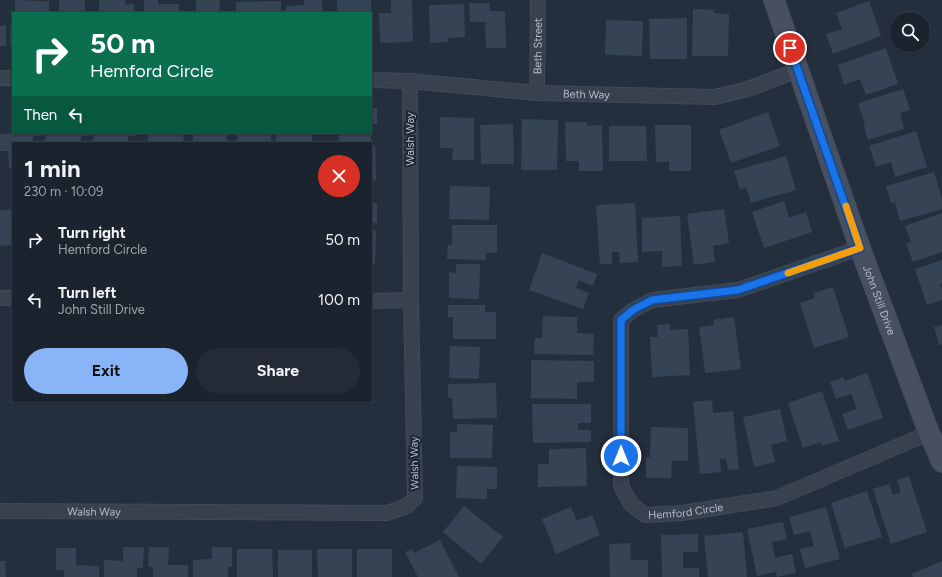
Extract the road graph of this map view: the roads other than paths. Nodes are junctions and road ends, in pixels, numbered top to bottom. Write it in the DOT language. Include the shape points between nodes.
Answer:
graph roads {
  1 [pos="538,0"];
  2 [pos="774,0"];
  3 [pos="798,70"];
  4 [pos="0,78"];
  5 [pos="12,78"];
  6 [pos="372,80"];
  7 [pos="410,81"];
  8 [pos="537,93"];
  9 [pos="860,248"];
  10 [pos="0,298"];
  11 [pos="12,298"];
  12 [pos="372,300"];
  13 [pos="411,300"];
  14 [pos="929,433"];
  15 [pos="942,462"];
  16 [pos="0,511"];
  1 -- 8 [label="street, Beth Street"];
  2 -- 3 [label="street, John Still Drive"];
  3 -- 8 [label="street, Beth Way" via="748,89 715,97"];
  3 -- 9 [label="street, John Still Drive"];
  4 -- 5 [label="street"];
  6 -- 7 [label="street, Beth Way"];
  7 -- 8 [label="street, Beth Way"];
  7 -- 13 [label="street, Walsh Way"];
  9 -- 14 [label="street, John Still Drive"];
  9 -- 14 [label="street, Hemford Circle" via="738,290 652,300 621,320 621,486 631,504 645,515 682,513 777,498"];
  10 -- 11 [label="street"];
  12 -- 13 [label="street"];
  13 -- 16 [label="street, Walsh Way" via="415,498 407,506 387,513"];
  14 -- 15 [label="street, John Still Drive"];
}
